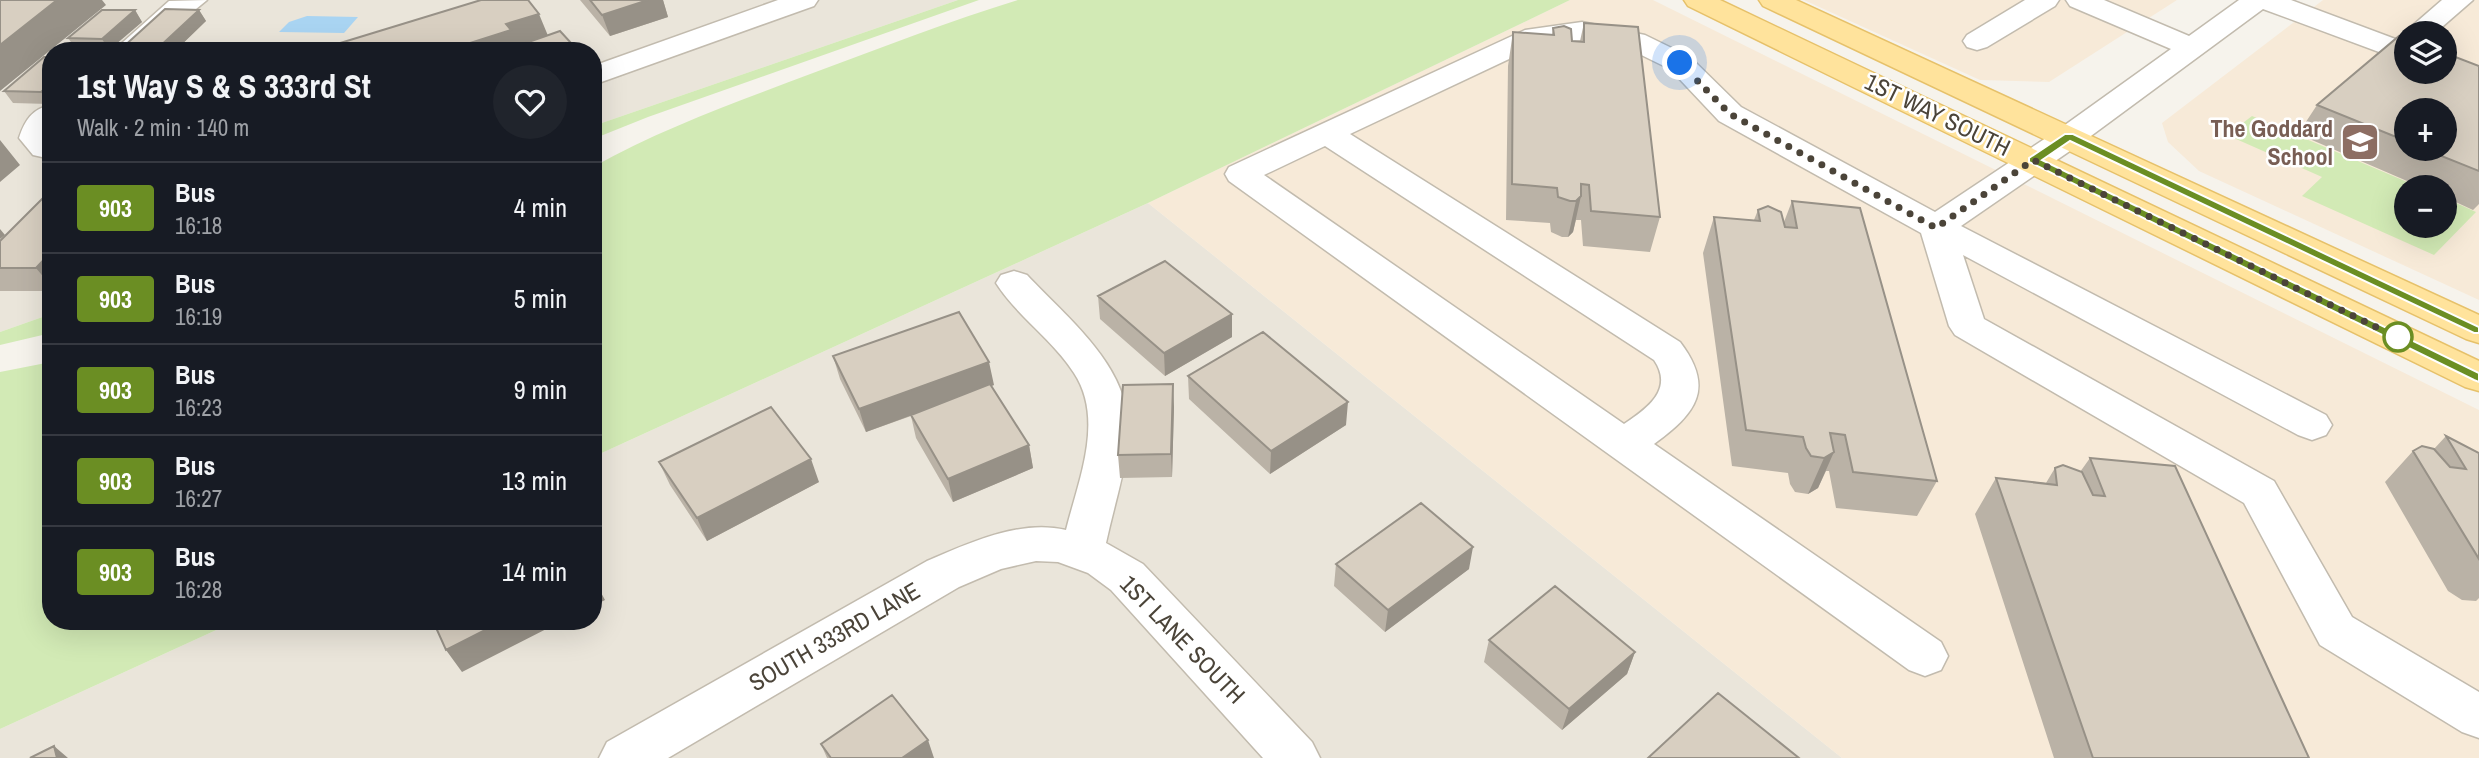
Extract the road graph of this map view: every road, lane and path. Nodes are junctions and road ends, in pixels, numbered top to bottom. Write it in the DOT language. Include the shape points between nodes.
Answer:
graph roads {
  1 [pos="193,0"];
  2 [pos="1698,0"];
  3 [pos="1773,0"];
  4 [pos="2045,0"];
  5 [pos="2080,0"];
  6 [pos="2257,0"];
  7 [pos="2265,0"];
  8 [pos="2459,0"];
  9 [pos="788,2"];
  10 [pos="2435,21"];
  11 [pos="1978,41"];
  12 [pos="2394,41"];
  13 [pos="138,42"];
  14 [pos="2193,48"];
  15 [pos="602,73"];
  16 [pos="1327,133"];
  17 [pos="2069,137"];
  18 [pos="2033,160"];
  19 [pos="1936,228"];
  20 [pos="1014,283"];
  21 [pos="2479,330"];
  22 [pos="2479,377"];
  23 [pos="2312,425"];
  24 [pos="1624,444"];
  25 [pos="1069,547"];
  26 [pos="1925,656"];
  27 [pos="2479,717"];
  28 [pos="624,758"];
  29 [pos="1295,758"];
  1 -- 13 [label="street"];
  2 -- 18 [label="main road, 1ST WAY SOUTH"];
  3 -- 17 [label="main road, 1ST WAY SOUTH"];
  4 -- 11 [label="street"];
  5 -- 14 [label="street"];
  6 -- 14 [label="street"];
  7 -- 12 [label="street"];
  8 -- 10 [label="street"];
  9 -- 15 [label="street"];
  14 -- 17 [label="street"];
  16 -- 19 [label="street" via="1535,36 1598,32 1635,41 1680,63 1730,114"];
  16 -- 24 [label="street" via="1667,351 1679,370 1677,397 1663,415"];
  16 -- 24 [label="street" via="1241,174"];
  17 -- 18 [label="street"];
  17 -- 21 [label="main road, 1ST WAY SOUTH"];
  18 -- 19 [label="street"];
  18 -- 22 [label="main road, 1ST WAY SOUTH"];
  19 -- 23 [label="street"];
  19 -- 27 [label="street" via="1968,326 2259,492 2336,631"];
  20 -- 25 [label="street" via="1090,366 1108,416 1108,443"];
  24 -- 26 [label="street"];
  25 -- 28 [label="street, SOUTH 333RD LANE" via="1012,547 943,574"];
  25 -- 29 [label="street, 1ST LANE SOUTH" via="1103,558 1127,577"];
}
